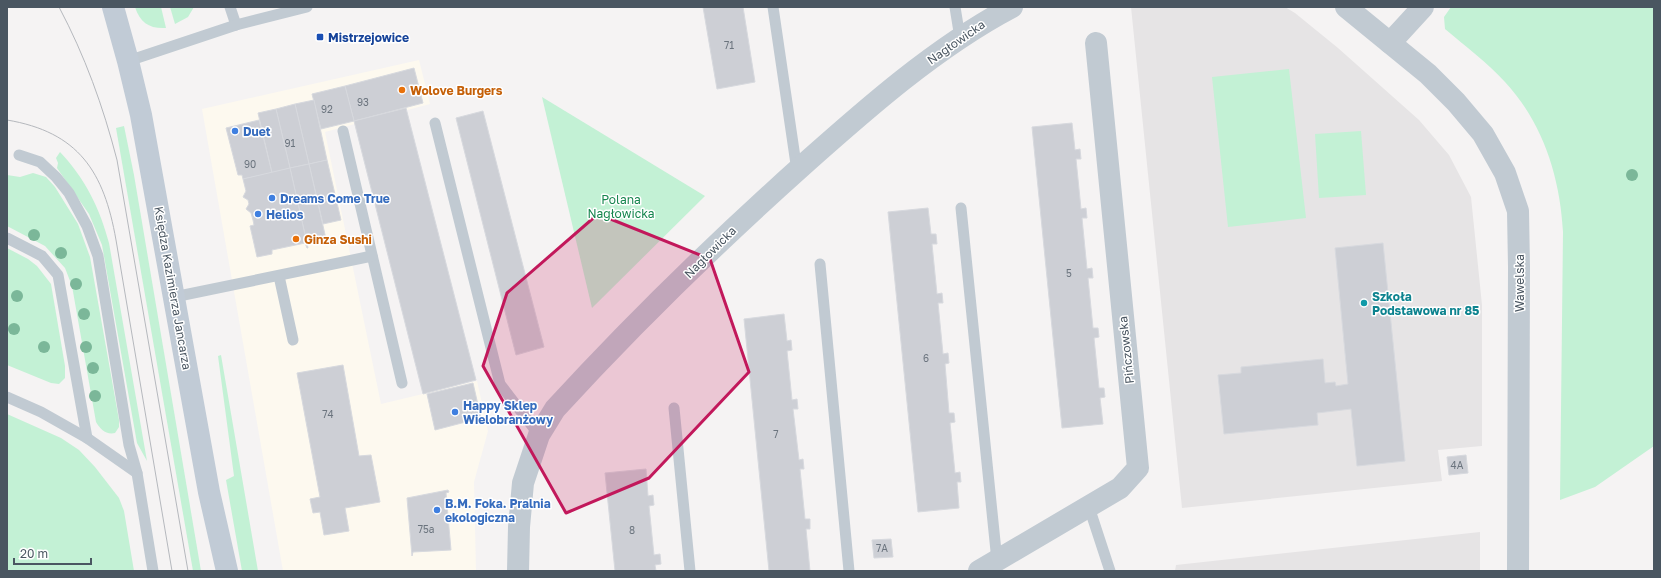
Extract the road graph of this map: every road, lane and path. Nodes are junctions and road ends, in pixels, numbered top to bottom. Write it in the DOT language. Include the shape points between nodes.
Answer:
graph roads {
  1 [pos="113,7"];
  2 [pos="230,7"];
  3 [pos="307,7"];
  4 [pos="773,7"];
  5 [pos="955,7"];
  6 [pos="1012,7"];
  7 [pos="1346,7"];
  8 [pos="1423,7"];
  9 [pos="236,25"];
  10 [pos="960,38"];
  11 [pos="1096,43"];
  12 [pos="1390,43"];
  13 [pos="128,61"];
  14 [pos="435,123"];
  15 [pos="343,131"];
  16 [pos="19,155"];
  17 [pos="797,170"];
  18 [pos="961,208"];
  19 [pos="7,238"];
  20 [pos="372,256"];
  21 [pos="820,264"];
  22 [pos="279,276"];
  23 [pos="174,298"];
  24 [pos="293,340"];
  25 [pos="402,383"];
  26 [pos="7,398"];
  27 [pos="674,408"];
  28 [pos="539,435"];
  29 [pos="87,438"];
  30 [pos="137,473"];
  31 [pos="1089,507"];
  32 [pos="988,566"];
  33 [pos="153,571"];
  34 [pos="227,571"];
  35 [pos="518,571"];
  36 [pos="690,571"];
  37 [pos="849,571"];
  38 [pos="1110,571"];
  39 [pos="1518,571"];
  1 -- 13 [label="street, Księdza Kazimierza Jancarza"];
  2 -- 9 [label="lane"];
  3 -- 9 [label="lane"];
  4 -- 17 [label="lane"];
  5 -- 10 [label="lane"];
  6 -- 10 [label="street, Nagłowicka"];
  7 -- 12 [label="street, Wawelska"];
  8 -- 12 [label="street"];
  9 -- 13 [label="lane"];
  10 -- 17 [label="street, Nagłowicka" via="854,119"];
  11 -- 31 [label="street, Pińczowska" via="1138,468 1120,488"];
  12 -- 39 [label="street, Wawelska" via="1428,74 1483,134 1506,173 1518,211"];
  13 -- 23 [label="street, Księdza Kazimierza Jancarza" via="152,168"];
  14 -- 28 [label="lane" via="500,384"];
  15 -- 20 [label="lane"];
  16 -- 30 [label="lane" via="40,162 56,177 80,212 94,242 129,445"];
  17 -- 28 [label="street, Nagłowicka" via="714,246 578,385 555,409"];
  18 -- 32 [label="lane"];
  19 -- 29 [label="lane" via="42,256 58,275"];
  20 -- 22 [label="lane"];
  20 -- 25 [label="lane"];
  21 -- 37 [label="lane"];
  22 -- 23 [label="lane"];
  22 -- 24 [label="lane"];
  23 -- 34 [label="street, Księdza Kazimierza Jancarza" via="209,492"];
  26 -- 29 [label="lane" via="41,412"];
  27 -- 36 [label="lane"];
  28 -- 35 [label="street, Nagłowicka" via="523,483"];
  29 -- 30 [label="lane"];
  30 -- 33 [label="lane"];
  31 -- 32 [label="street, Pińczowska"];
  31 -- 38 [label="lane"];
}
